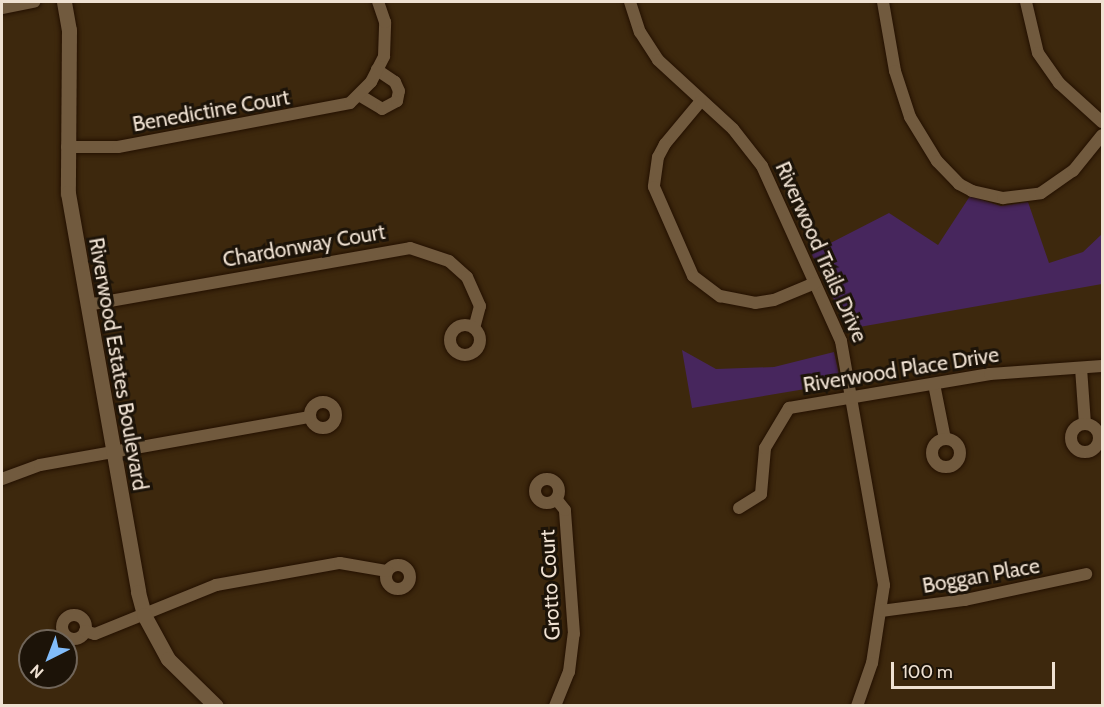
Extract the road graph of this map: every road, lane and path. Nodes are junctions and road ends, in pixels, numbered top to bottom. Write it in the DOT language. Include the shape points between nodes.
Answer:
graph roads {
  1 [pos="34,2"];
  2 [pos="64,2"];
  3 [pos="378,2"];
  4 [pos="630,2"];
  5 [pos="883,2"];
  6 [pos="1026,2"];
  7 [pos="2,8"];
  8 [pos="377,70"];
  9 [pos="358,94"];
  10 [pos="700,102"];
  11 [pos="1102,122"];
  12 [pos="1102,135"];
  13 [pos="67,147"];
  14 [pos="814,283"];
  15 [pos="87,305"];
  16 [pos="474,328"];
  17 [pos="1102,366"];
  18 [pos="1081,368"];
  19 [pos="934,384"];
  20 [pos="851,395"];
  21 [pos="310,417"];
  22 [pos="1085,424"];
  23 [pos="945,439"];
  24 [pos="111,454"];
  25 [pos="2,478"];
  26 [pos="556,499"];
  27 [pos="739,508"];
  28 [pos="387,571"];
  29 [pos="1086,574"];
  30 [pos="882,611"];
  31 [pos="144,615"];
  32 [pos="85,632"];
  33 [pos="216,705"];
  34 [pos="555,705"];
  35 [pos="857,705"];
  1 -- 7 [label="street"];
  2 -- 13 [label="street, Riverwood Estates Boulevard" via="69,30"];
  3 -- 8 [label="street, Benedictine Court" via="386,38"];
  4 -- 10 [label="street, Riverwood Trails Drive" via="649,47"];
  5 -- 12 [label="street" via="897,80 915,127 949,175 972,191 1023,197 1041,193 1073,171"];
  6 -- 11 [label="street" via="1038,53 1059,83"];
  8 -- 9 [label="street, Benedictine Court"];
  8 -- 9 [label="street" via="395,82 399,91 397,101 382,109 365,102"];
  9 -- 13 [label="street, Benedictine Court" via="350,103 310,113 118,147"];
  10 -- 14 [label="street, Riverwood Trails Drive" via="733,129 762,166"];
  10 -- 14 [label="street" via="664,144 657,157 654,187 693,276 720,296 755,303 774,300"];
  13 -- 15 [label="street, Riverwood Estates Boulevard" via="68,193"];
  14 -- 20 [label="street, Riverwood Trails Drive" via="841,341"];
  15 -- 16 [label="street, Chardonway Court" via="410,248 449,261 467,278 480,306"];
  15 -- 24 [label="street, Riverwood Estates Boulevard"];
  17 -- 18 [label="street, Riverwood Place Drive"];
  18 -- 19 [label="street, Riverwood Place Drive" via="990,374"];
  18 -- 22 [label="street"];
  19 -- 20 [label="street, Riverwood Place Drive"];
  19 -- 23 [label="street"];
  20 -- 27 [label="street, Riverwood Place Drive" via="789,408 765,448 761,494"];
  20 -- 30 [label="street, Riverwood Trails Drive" via="878,534 884,585"];
  21 -- 24 [label="street"];
  24 -- 25 [label="street" via="40,465"];
  24 -- 31 [label="street, Riverwood Estates Boulevard"];
  26 -- 34 [label="street, Grotto Court" via="565,510 574,634 569,672"];
  28 -- 31 [label="street" via="340,563 216,585"];
  29 -- 30 [label="street, Boggan Place" via="965,600"];
  30 -- 35 [label="street, Riverwood Trails Drive" via="872,663"];
  31 -- 32 [label="street" via="95,634"];
  31 -- 33 [label="street, Riverwood Estates Boulevard" via="168,659"];
}
